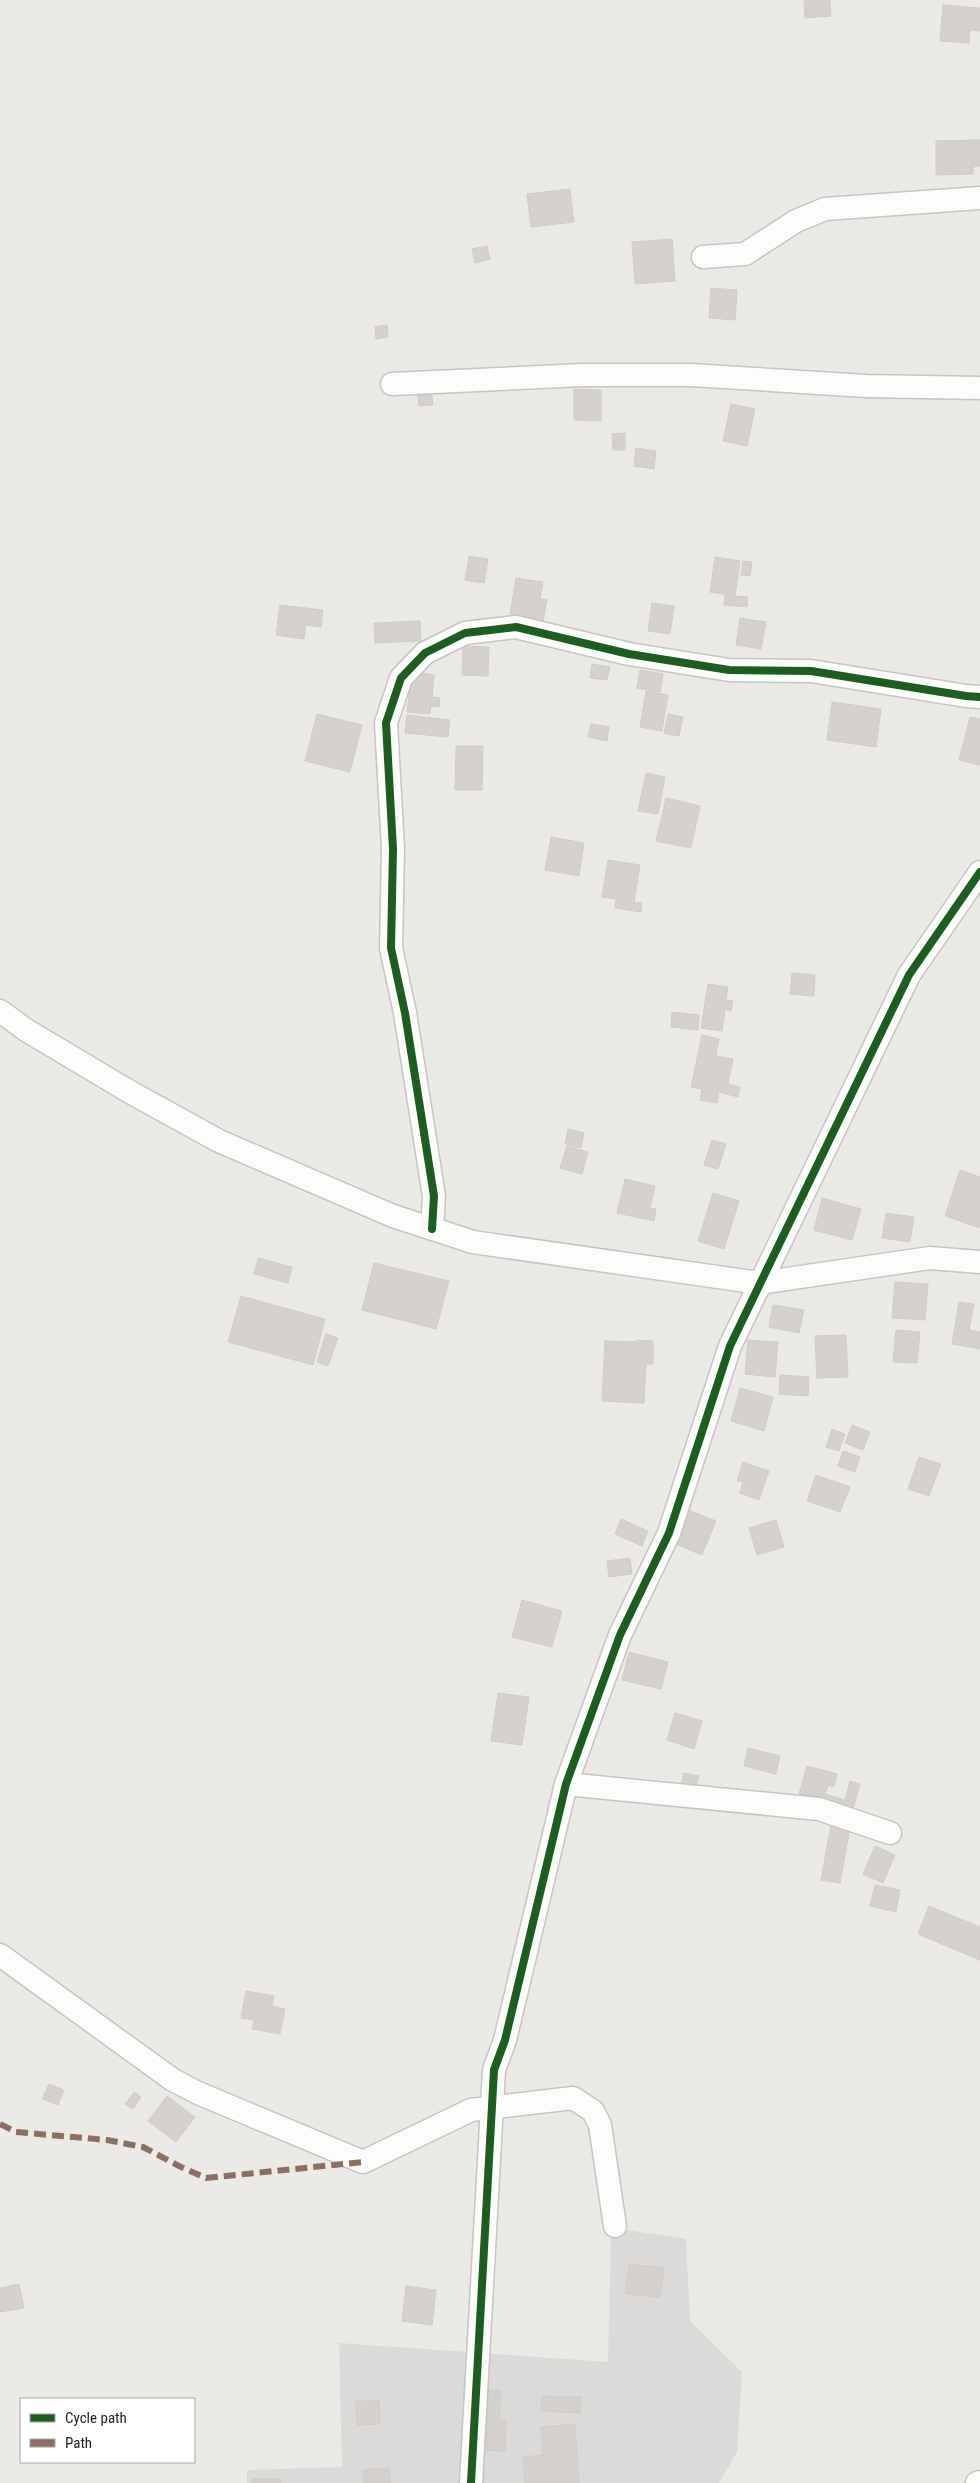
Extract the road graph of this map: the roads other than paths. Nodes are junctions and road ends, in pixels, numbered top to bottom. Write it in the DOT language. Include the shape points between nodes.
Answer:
graph roads {
  1 [pos="980,198"];
  2 [pos="703,257"];
  3 [pos="392,384"];
  4 [pos="980,388"];
  5 [pos="980,696"];
  6 [pos="980,872"];
  7 [pos="0,1011"];
  8 [pos="432,1229"];
  9 [pos="980,1262"];
  10 [pos="760,1282"];
  11 [pos="566,1784"];
  12 [pos="890,1833"];
  13 [pos="0,1955"];
  14 [pos="492,2108"];
  15 [pos="615,2226"];
  16 [pos="471,2483"];
  1 -- 2 [label="street" via="825,209 796,221 745,254"];
  3 -- 4 [label="street" via="582,375 691,375 866,386"];
  5 -- 8 [label="street" via="812,671 729,670 629,654 516,627 465,632 425,653 401,678 386,723 393,849 391,948 405,1013 434,1196"];
  6 -- 10 [label="street" via="909,975"];
  7 -- 8 [label="street" via="130,1092 219,1141 334,1192"];
  8 -- 10 [label="street" via="473,1242"];
  9 -- 10 [label="street" via="930,1258"];
  10 -- 11 [label="street" via="730,1346 670,1533 620,1636"];
  11 -- 12 [label="street" via="819,1809"];
  11 -- 14 [label="street" via="505,2040 494,2070"];
  13 -- 14 [label="street" via="173,2080 363,2162 471,2110"];
  14 -- 15 [label="street" via="573,2098 593,2111 600,2125"];
  14 -- 16 [label="street"];
}
